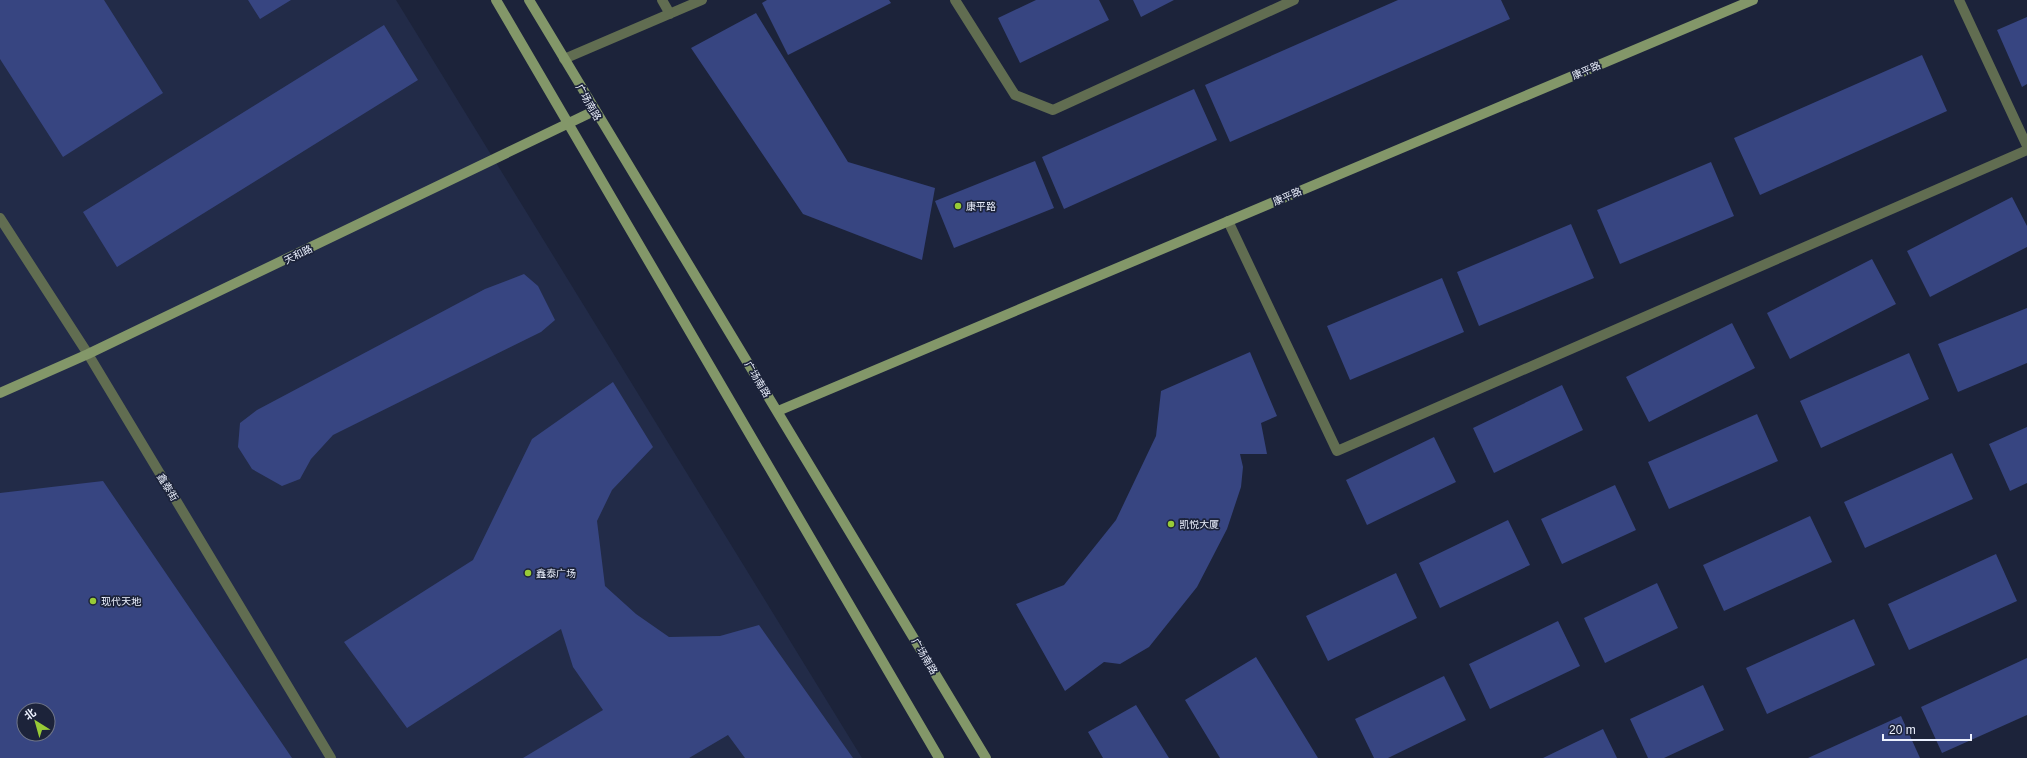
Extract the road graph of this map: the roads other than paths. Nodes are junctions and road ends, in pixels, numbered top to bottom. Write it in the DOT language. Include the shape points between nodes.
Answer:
graph roads {
  1 [pos="496,0"];
  2 [pos="529,0"];
  3 [pos="662,0"];
  4 [pos="702,0"];
  5 [pos="955,0"];
  6 [pos="1294,0"];
  7 [pos="1753,0"];
  8 [pos="1959,0"];
  9 [pos="670,14"];
  10 [pos="564,59"];
  11 [pos="594,111"];
  12 [pos="568,124"];
  13 [pos="2027,146"];
  14 [pos="2027,150"];
  15 [pos="0,218"];
  16 [pos="1228,221"];
  17 [pos="88,354"];
  18 [pos="0,393"];
  19 [pos="778,411"];
  20 [pos="331,758"];
  21 [pos="939,758"];
  22 [pos="986,758"];
  1 -- 12 [label="main road"];
  2 -- 10 [label="main road, 广场南路"];
  3 -- 9 [label="street"];
  4 -- 9 [label="street"];
  5 -- 6 [label="street" via="1016,95 1053,110"];
  7 -- 16 [label="main road, 康平路"];
  8 -- 13 [label="street"];
  9 -- 10 [label="street"];
  10 -- 11 [label="main road, 广场南路"];
  11 -- 12 [label="main road, 天和路"];
  11 -- 19 [label="main road, 广场南路"];
  12 -- 17 [label="main road, 天和路"];
  12 -- 21 [label="main road"];
  14 -- 16 [label="street" via="1337,451"];
  15 -- 17 [label="street, 鑫泰街"];
  16 -- 19 [label="main road, 康平路"];
  17 -- 18 [label="main road, 天和路"];
  17 -- 20 [label="street, 鑫泰街"];
  19 -- 22 [label="main road, 广场南路"];
}
